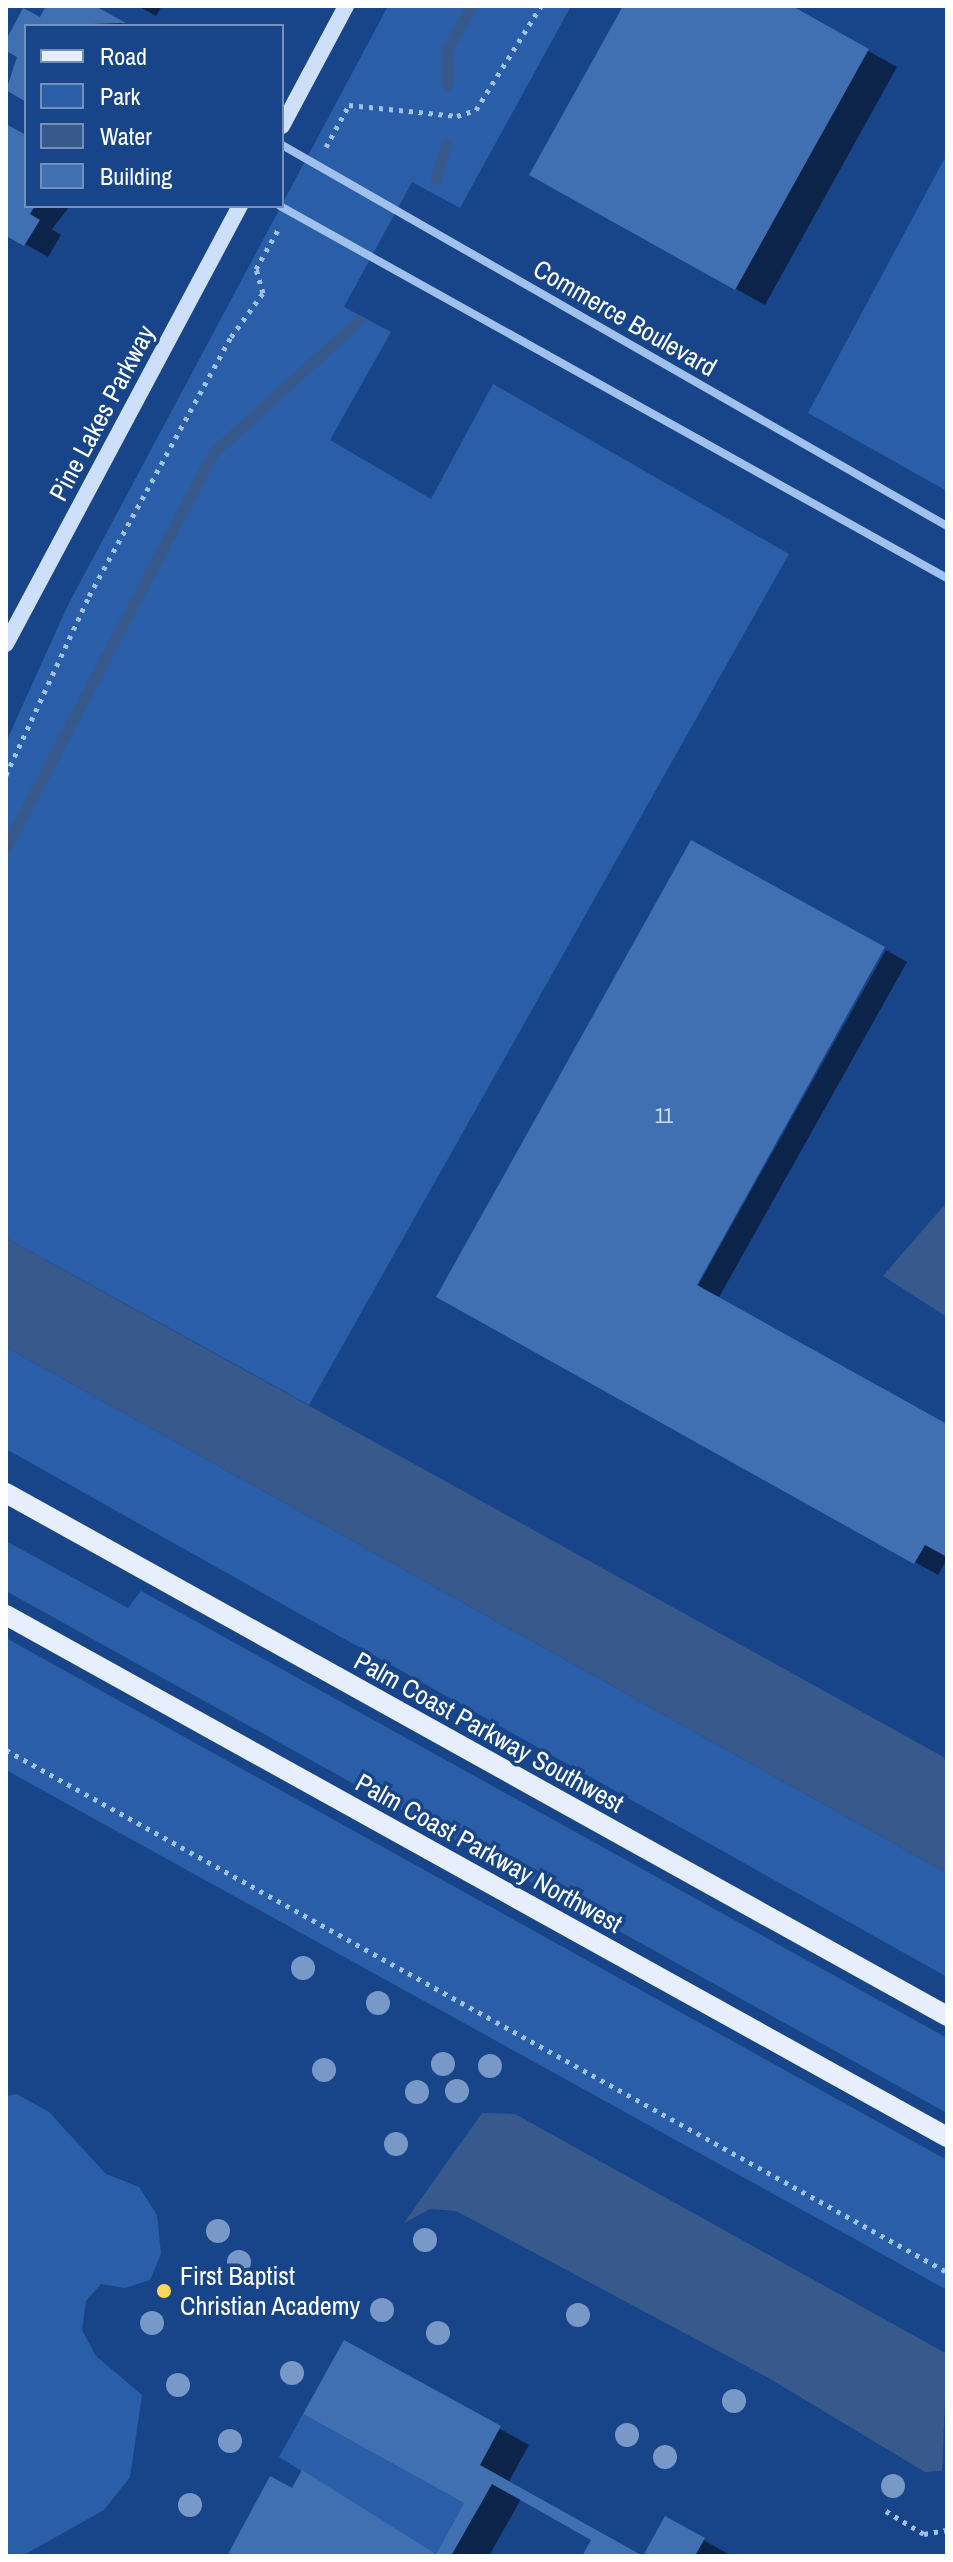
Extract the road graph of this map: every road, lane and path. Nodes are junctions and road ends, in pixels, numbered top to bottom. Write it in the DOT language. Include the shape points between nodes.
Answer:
graph roads {
  1 [pos="346,6"];
  2 [pos="541,6"];
  3 [pos="340,121"];
  4 [pos="284,122"];
  5 [pos="284,146"];
  6 [pos="239,208"];
  7 [pos="284,208"];
  8 [pos="256,269"];
  9 [pos="947,526"];
  10 [pos="947,578"];
  11 [pos="6,644"];
  12 [pos="6,775"];
  13 [pos="6,1493"];
  14 [pos="6,1615"];
  15 [pos="6,1750"];
  16 [pos="947,2016"];
  17 [pos="947,2137"];
  18 [pos="947,2272"];
  19 [pos="886,2511"];
  20 [pos="947,2530"];
  1 -- 4 [label="street"];
  2 -- 3 [label="path" via="476,110 457,116 349,105"];
  5 -- 9 [label="street, Commerce Boulevard"];
  6 -- 11 [label="street, Pine Lakes Parkway"];
  7 -- 10 [label="street"];
  8 -- 12 [label="path" via="263,293 231,337 89,596"];
  13 -- 16 [label="main road, Palm Coast Parkway Southwest"];
  14 -- 17 [label="main road, Palm Coast Parkway Northwest"];
  15 -- 18 [label="path"];
  19 -- 20 [label="path" via="924,2534"];
}
